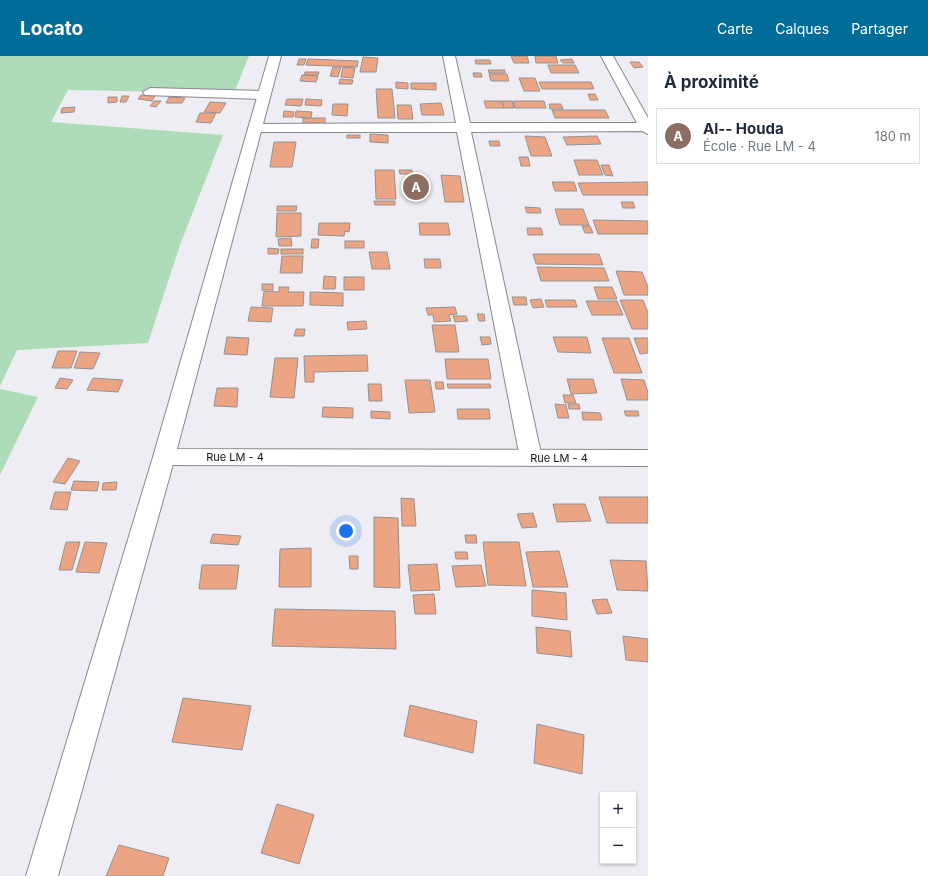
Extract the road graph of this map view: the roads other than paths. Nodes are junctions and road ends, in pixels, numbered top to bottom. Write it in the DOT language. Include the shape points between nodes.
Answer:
graph roads {
  1 [pos="275,56"];
  2 [pos="449,56"];
  3 [pos="606,56"];
  4 [pos="150,92"];
  5 [pos="263,95"];
  6 [pos="464,127"];
  7 [pos="255,128"];
  8 [pos="647,128"];
  9 [pos="164,457"];
  10 [pos="531,458"];
  11 [pos="648,458"];
  12 [pos="42,876"];
  1 -- 5 [label="street"];
  2 -- 6 [label="street"];
  3 -- 8 [label="street"];
  4 -- 5 [label="street"];
  5 -- 7 [label="street"];
  6 -- 7 [label="street"];
  6 -- 8 [label="street"];
  6 -- 10 [label="street"];
  7 -- 9 [label="street"];
  9 -- 10 [label="street, Rue LM - 4"];
  9 -- 12 [label="street"];
  10 -- 11 [label="street, Rue LM - 4"];
}
